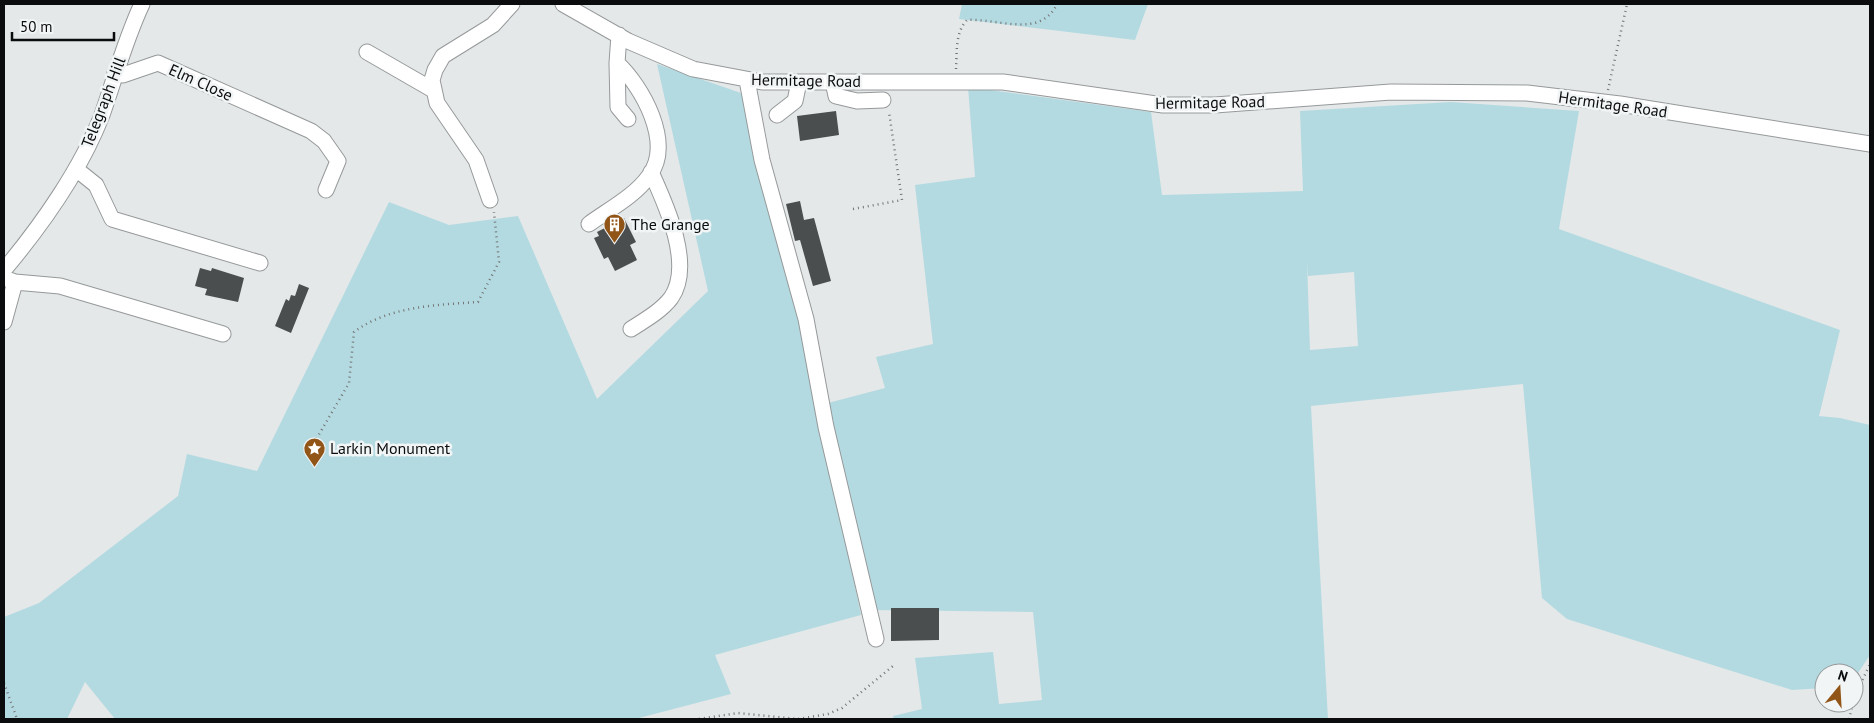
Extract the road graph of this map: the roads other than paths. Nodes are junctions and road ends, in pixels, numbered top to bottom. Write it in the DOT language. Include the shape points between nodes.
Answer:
graph roads {
  1 [pos="142,4"];
  2 [pos="512,4"];
  3 [pos="563,4"];
  4 [pos="619,35"];
  5 [pos="367,52"];
  6 [pos="617,62"];
  7 [pos="116,72"];
  8 [pos="747,80"];
  9 [pos="799,82"];
  10 [pos="833,82"];
  11 [pos="433,90"];
  12 [pos="883,100"];
  13 [pos="777,115"];
  14 [pos="628,119"];
  15 [pos="1870,144"];
  16 [pos="76,169"];
  17 [pos="651,172"];
  18 [pos="326,190"];
  19 [pos="490,200"];
  20 [pos="589,224"];
  21 [pos="260,262"];
  22 [pos="4,270"];
  23 [pos="9,280"];
  24 [pos="4,322"];
  25 [pos="631,329"];
  26 [pos="223,334"];
  27 [pos="876,639"];
  1 -- 7 [label="street, Telegraph Hill"];
  2 -- 11 [label="street" via="493,25 443,56 434,74"];
  3 -- 4 [label="street, Hermitage Road"];
  4 -- 6 [label="street"];
  4 -- 8 [label="street, Hermitage Road" via="694,69"];
  5 -- 11 [label="street"];
  6 -- 14 [label="street" via="618,107"];
  6 -- 17 [label="street" via="636,82 657,132 656,156"];
  7 -- 16 [label="street, Telegraph Hill" via="101,116"];
  7 -- 18 [label="street, Elm Close" via="123,75 158,63 311,131 338,160"];
  8 -- 9 [label="street, Hermitage Road"];
  8 -- 27 [label="street" via="762,160 806,319 826,427"];
  9 -- 10 [label="street, Hermitage Road"];
  9 -- 13 [label="street" via="795,101"];
  10 -- 12 [label="street" via="836,96 857,101"];
  10 -- 15 [label="street, Hermitage Road" via="1003,82 1163,105 1215,105 1391,92 1527,94 1606,102"];
  11 -- 19 [label="street" via="439,107 476,160"];
  16 -- 21 [label="street" via="96,185 112,219"];
  16 -- 22 [label="street, Telegraph Hill"];
  17 -- 20 [label="street" via="637,188"];
  17 -- 25 [label="street" via="667,208 679,257 680,278 670,298"];
  23 -- 24 [label="street"];
  23 -- 26 [label="street" via="60,286"];
}
